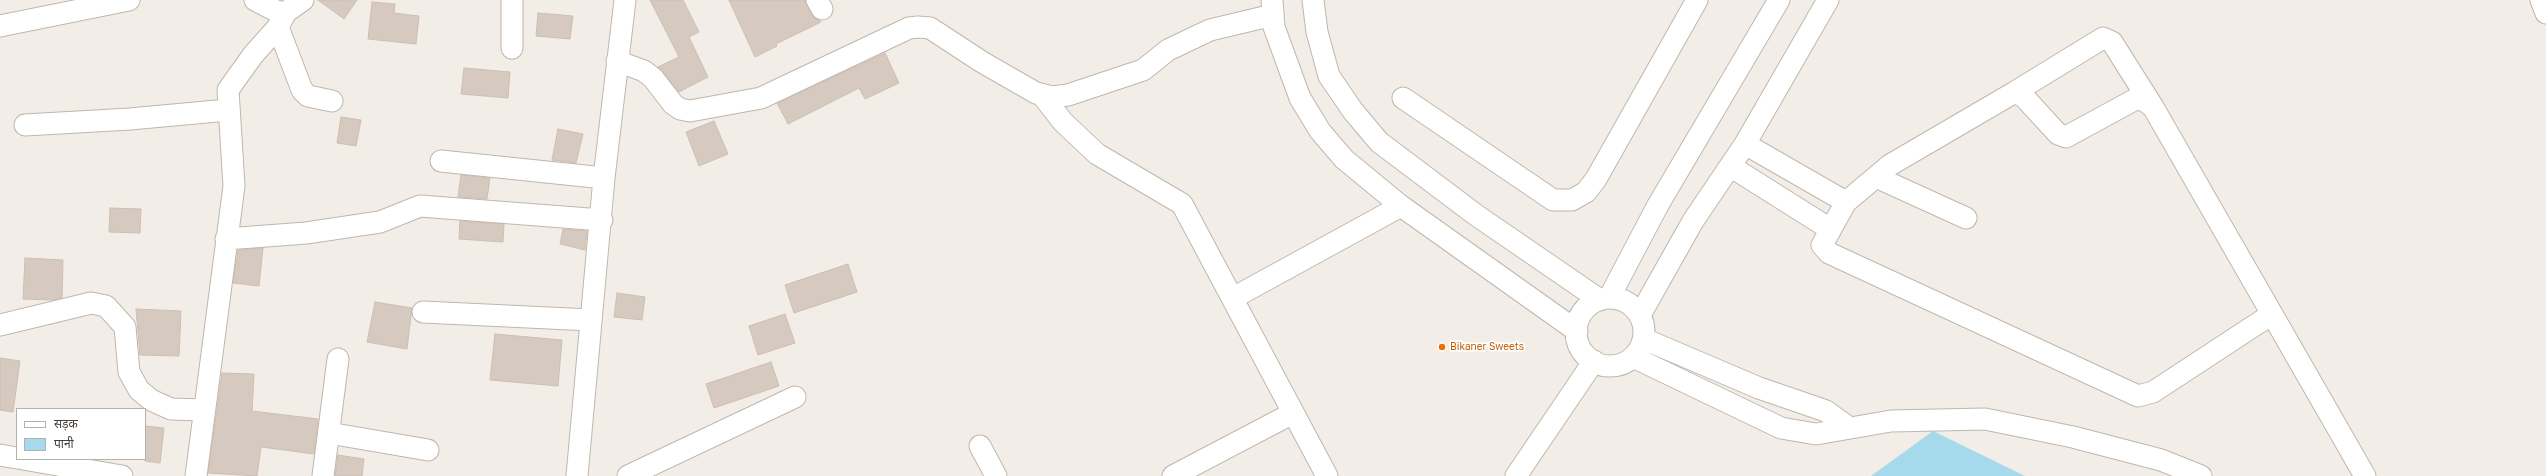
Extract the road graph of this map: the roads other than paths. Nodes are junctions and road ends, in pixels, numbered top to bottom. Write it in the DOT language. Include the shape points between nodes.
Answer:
graph roads {
  1 [pos="129,0"];
  2 [pos="256,0"];
  3 [pos="303,0"];
  4 [pos="512,0"];
  5 [pos="625,0"];
  6 [pos="1313,0"];
  7 [pos="1697,0"];
  8 [pos="1779,0"];
  9 [pos="1828,0"];
  10 [pos="2541,0"];
  11 [pos="1273,7"];
  12 [pos="2546,13"];
  13 [pos="282,20"];
  14 [pos="0,26"];
  15 [pos="512,48"];
  16 [pos="617,61"];
  17 [pos="2015,92"];
  18 [pos="1042,95"];
  19 [pos="1404,98"];
  20 [pos="332,101"];
  21 [pos="2153,107"];
  22 [pos="228,110"];
  23 [pos="25,125"];
  24 [pos="1745,144"];
  25 [pos="441,161"];
  26 [pos="1730,166"];
  27 [pos="1876,177"];
  28 [pos="604,178"];
  29 [pos="1846,202"];
  30 [pos="1401,206"];
  31 [pos="1966,218"];
  32 [pos="602,220"];
  33 [pos="1830,229"];
  34 [pos="226,239"];
  35 [pos="1232,298"];
  36 [pos="1604,299"];
  37 [pos="423,312"];
  38 [pos="2272,314"];
  39 [pos="1640,315"];
  40 [pos="591,320"];
  41 [pos="0,325"];
  42 [pos="1577,331"];
  43 [pos="1644,339"];
  44 [pos="1633,357"];
  45 [pos="338,359"];
  46 [pos="1594,361"];
  47 [pos="795,397"];
  48 [pos="204,410"];
  49 [pos="1294,412"];
  50 [pos="1848,427"];
  51 [pos="329,432"];
  52 [pos="980,446"];
  53 [pos="428,450"];
  54 [pos="0,455"];
  55 [pos="16,458"];
  56 [pos="29,460"];
  57 [pos="122,476"];
  58 [pos="196,476"];
  59 [pos="323,476"];
  60 [pos="576,476"];
  61 [pos="628,476"];
  62 [pos="996,476"];
  63 [pos="1173,476"];
  64 [pos="1327,476"];
  65 [pos="1516,476"];
  66 [pos="2200,476"];
  67 [pos="2365,476"];
  1 -- 14 [label="street"];
  2 -- 13 [label="street" via="278,12"];
  3 -- 13 [label="street"];
  4 -- 15 [label="street"];
  5 -- 16 [label="street"];
  6 -- 36 [label="street" via="1317,32 1329,76 1353,111 1379,142 1476,215"];
  7 -- 19 [label="street" via="1596,178 1586,192 1572,200 1553,200"];
  8 -- 36 [label="street"];
  9 -- 24 [label="street"];
  10 -- 12 [label="street"];
  11 -- 18 [label="street" via="1184,41 1143,70 1121,79 1068,95"];
  11 -- 30 [label="street" via="1274,26 1300,98 1320,131 1344,159"];
  13 -- 20 [label="street" via="302,90 308,96"];
  13 -- 22 [label="street" via="228,90"];
  16 -- 18 [label="street" via="644,71 653,78 672,104 690,111 761,98 909,28 918,27 930,28 982,62"];
  16 -- 28 [label="street"];
  17 -- 21 [label="street" via="2024,97 2034,111 2063,137 2134,100 2142,99"];
  17 -- 21 [label="street" via="2103,38 2112,42"];
  17 -- 27 [label="street" via="1890,165"];
  18 -- 35 [label="street" via="1063,122 1097,154 1182,204"];
  21 -- 38 [label="street"];
  22 -- 23 [label="street"];
  22 -- 34 [label="street" via="234,156 234,186"];
  24 -- 26 [label="street"];
  24 -- 29 [label="street"];
  25 -- 28 [label="street"];
  26 -- 33 [label="street"];
  26 -- 39 [label="street" via="1693,221"];
  27 -- 29 [label="street"];
  27 -- 31 [label="street"];
  28 -- 32 [label="street"];
  29 -- 33 [label="street"];
  30 -- 35 [label="street"];
  30 -- 42 [label="street"];
  32 -- 34 [label="street" via="420,206 380,222 306,233"];
  32 -- 40 [label="street"];
  33 -- 38 [label="street" via="1822,245 1829,253 2138,396 2153,392"];
  34 -- 48 [label="street"];
  35 -- 49 [label="street"];
  36 -- 39 [label="street" via="1626,302"];
  36 -- 42 [label="street" via="1593,303 1581,315"];
  37 -- 40 [label="street"];
  38 -- 67 [label="street"];
  39 -- 43 [label="street" via="1645,331"];
  40 -- 60 [label="street"];
  41 -- 48 [label="street" via="92,303 106,306 125,328 129,372 139,390 151,400 171,409"];
  42 -- 46 [label="street" via="1580,347"];
  43 -- 44 [label="street"];
  43 -- 50 [label="street" via="1759,388 1826,411"];
  44 -- 46 [label="street" via="1613,365"];
  44 -- 50 [label="street" via="1781,428 1816,434"];
  45 -- 51 [label="street"];
  46 -- 65 [label="street"];
  47 -- 61 [label="street"];
  48 -- 58 [label="street"];
  49 -- 63 [label="street"];
  49 -- 64 [label="street"];
  50 -- 66 [label="street" via="1891,421 1985,419 2073,437 2161,460"];
  51 -- 53 [label="street"];
  51 -- 59 [label="street"];
  52 -- 62 [label="street"];
  54 -- 55 [label="street"];
  56 -- 57 [label="street"];
}
